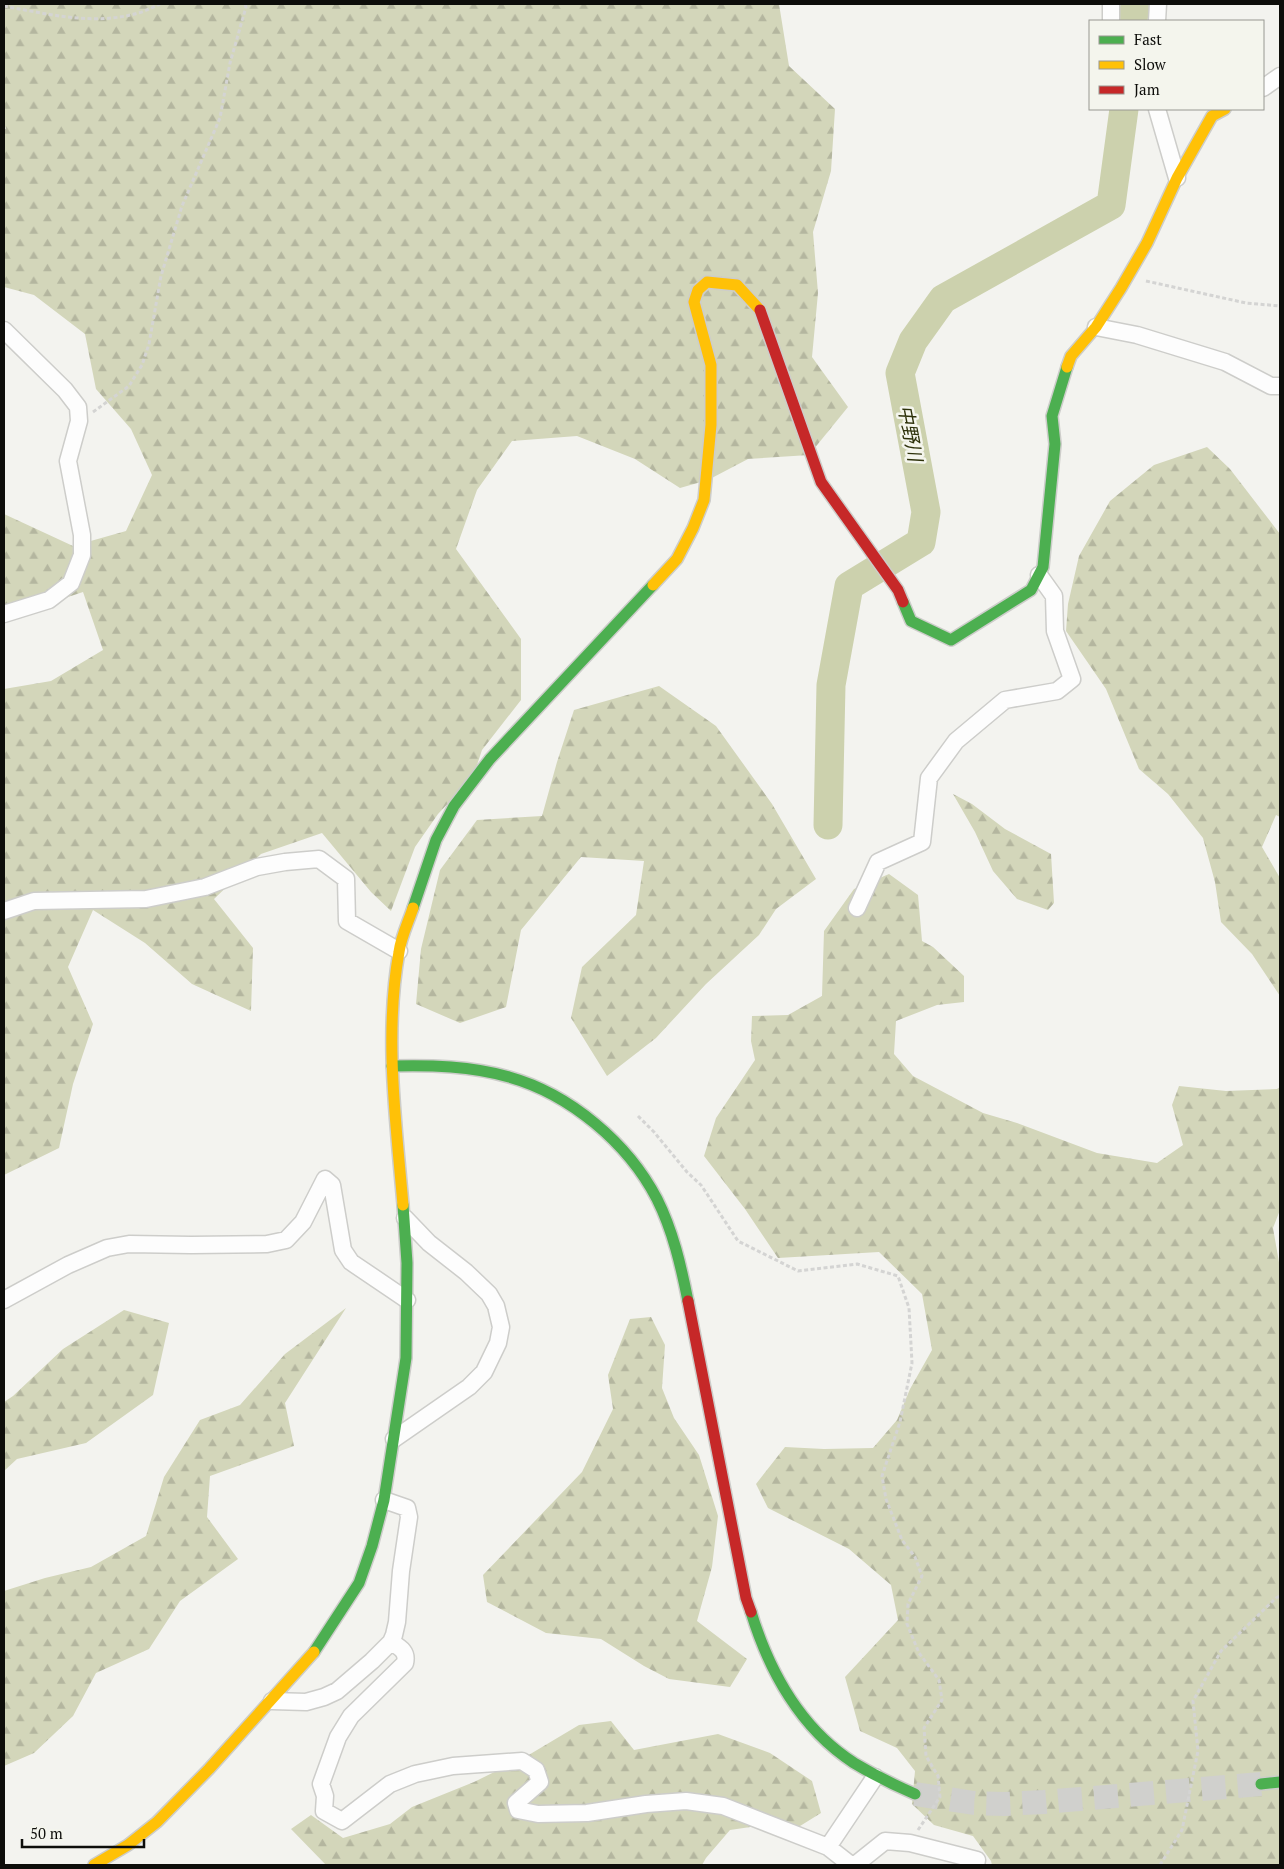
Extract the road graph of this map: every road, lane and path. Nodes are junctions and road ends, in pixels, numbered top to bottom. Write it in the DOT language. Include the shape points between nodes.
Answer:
graph roads {
  1 [pos="160,4"];
  2 [pos="245,4"];
  3 [pos="1110,4"];
  4 [pos="1158,4"];
  5 [pos="4,6"];
  6 [pos="1111,20"];
  7 [pos="1157,20"];
  8 [pos="1280,76"];
  9 [pos="1264,87"];
  10 [pos="1157,110"];
  11 [pos="1223,110"];
  12 [pos="1177,178"];
  13 [pos="1127,277"];
  14 [pos="1280,306"];
  15 [pos="1096,327"];
  16 [pos="4,330"];
  17 [pos="1280,386"];
  18 [pos="79,421"];
  19 [pos="1039,575"];
  20 [pos="4,614"];
  21 [pos="857,908"];
  22 [pos="4,911"];
  23 [pos="399,951"];
  24 [pos="392,1066"];
  25 [pos="638,1116"];
  26 [pos="405,1218"];
  27 [pos="4,1300"];
  28 [pos="407,1300"];
  29 [pos="394,1439"];
  30 [pos="384,1500"];
  31 [pos="1280,1596"];
  32 [pos="391,1642"];
  33 [pos="272,1701"];
  34 [pos="875,1777"];
  35 [pos="1280,1782"];
  36 [pos="1260,1784"];
  37 [pos="915,1794"];
  38 [pos="910,1843"];
  39 [pos="828,1847"];
  40 [pos="94,1865"];
  41 [pos="851,1865"];
  42 [pos="855,1865"];
  43 [pos="976,1865"];
  44 [pos="1160,1865"];
  1 -- 5 [label="path" via="141,13 98,18 60,17"];
  2 -- 18 [label="path" via="220,118 180,215 161,276 142,365 129,386"];
  3 -- 6 [label="street"];
  4 -- 7 [label="street"];
  8 -- 9 [label="street"];
  10 -- 12 [label="street"];
  11 -- 12 [label="street" via="1212,116"];
  12 -- 13 [label="street"];
  13 -- 14 [label="path" via="1246,303"];
  13 -- 15 [label="street"];
  15 -- 17 [label="street" via="1137,335 1225,362 1272,386"];
  15 -- 19 [label="street" via="1071,356 1052,416 1055,444 1043,567"];
  16 -- 18 [label="street" via="66,390 78,407"];
  18 -- 20 [label="street" via="68,461 82,535 82,555 71,583 49,600"];
  19 -- 21 [label="street" via="1054,596 1055,631 1072,679 1058,691 1005,700 956,741 929,778 922,842 878,862"];
  19 -- 23 [label="street" via="1031,590 951,640 911,621 898,590 821,482 759,307 737,285 707,282 698,290 694,302 711,365 711,425 704,500 693,528 677,559 490,759 454,806 436,840"];
  22 -- 23 [label="street" via="34,901 146,899 205,887 257,867 318,859 346,879 347,921"];
  23 -- 24 [label="street"];
  24 -- 26 [label="street"];
  24 -- 34 [label="street" via="480,1071 530,1084 585,1116 630,1158 667,1221 676,1250 746,1598 766,1659 783,1688 822,1737 850,1762"];
  25 -- 38 [label="path" via="701,1185 738,1240 798,1271 858,1264 898,1276 909,1308 912,1363 900,1422 882,1476 886,1499 902,1540 916,1557 922,1576 908,1604 907,1624 919,1653 939,1680 942,1700 924,1728 926,1756 938,1776 940,1797"];
  26 -- 28 [label="street"];
  26 -- 29 [label="street" via="489,1294 501,1327 498,1343 484,1372 469,1387"];
  27 -- 28 [label="street" via="106,1248 129,1244 267,1244 286,1240 302,1222 326,1179 332,1185 343,1250 351,1262"];
  28 -- 29 [label="street" via="406,1358"];
  29 -- 30 [label="street"];
  30 -- 32 [label="street" via="407,1508 408,1517 400,1571 398,1622"];
  30 -- 33 [label="street" via="359,1583 323,1640"];
  31 -- 44 [label="path" via="1221,1651 1193,1701 1198,1751 1190,1794 1182,1830"];
  32 -- 33 [label="street" via="337,1691 306,1702"];
  32 -- 39 [label="street" via="403,1650 405,1663 351,1716 338,1737 323,1775 324,1811 342,1821 390,1784 415,1774 453,1766 522,1760 536,1770 540,1782 516,1803 518,1810 538,1814 587,1813 686,1801 723,1806"];
  33 -- 40 [label="street" via="157,1822 128,1845"];
  34 -- 37 [label="street"];
  34 -- 39 [label="street"];
  35 -- 36 [label="street"];
  38 -- 42 [label="street" via="885,1841"];
  38 -- 43 [label="street" via="977,1860"];
  39 -- 41 [label="street"];
}
